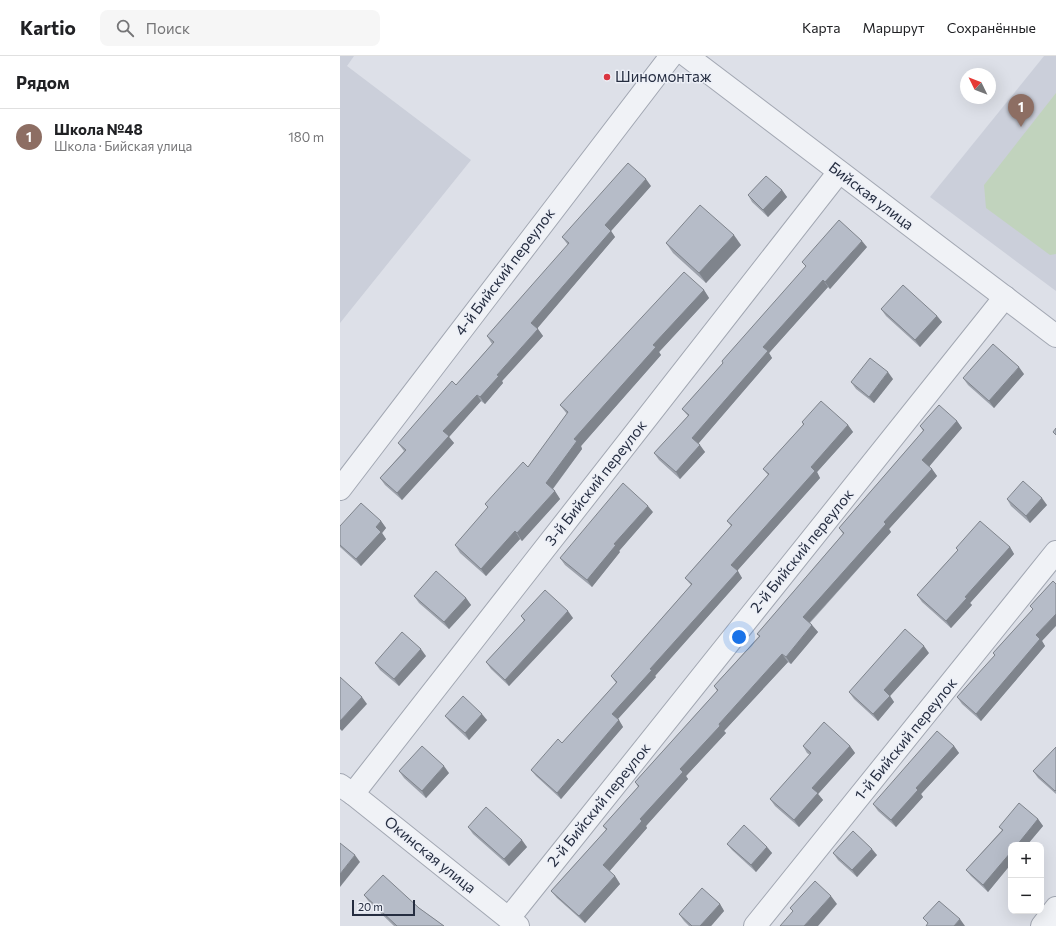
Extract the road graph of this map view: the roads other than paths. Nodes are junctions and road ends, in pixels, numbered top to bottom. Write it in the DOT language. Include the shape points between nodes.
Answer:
graph roads {
  1 [pos="671,56"];
  2 [pos="687,56"];
  3 [pos="839,172"];
  4 [pos="1005,297"];
  5 [pos="1056,336"];
  6 [pos="340,488"];
  7 [pos="1056,552"];
  8 [pos="347,789"];
  9 [pos="1056,908"];
  10 [pos="514,922"];
  11 [pos="756,926"];
  12 [pos="1042,926"];
  1 -- 6 [label="street, 4-й Бийский переулок"];
  2 -- 3 [label="street, Бийская улица"];
  3 -- 4 [label="street, Бийская улица"];
  3 -- 8 [label="street, 3-й Бийский переулок"];
  4 -- 5 [label="street, Бийская улица"];
  4 -- 10 [label="street, 2-й Бийский переулок"];
  7 -- 11 [label="street, 1-й Бийский переулок"];
  8 -- 10 [label="street, Окинская улица"];
  9 -- 12 [label="street"];
}
